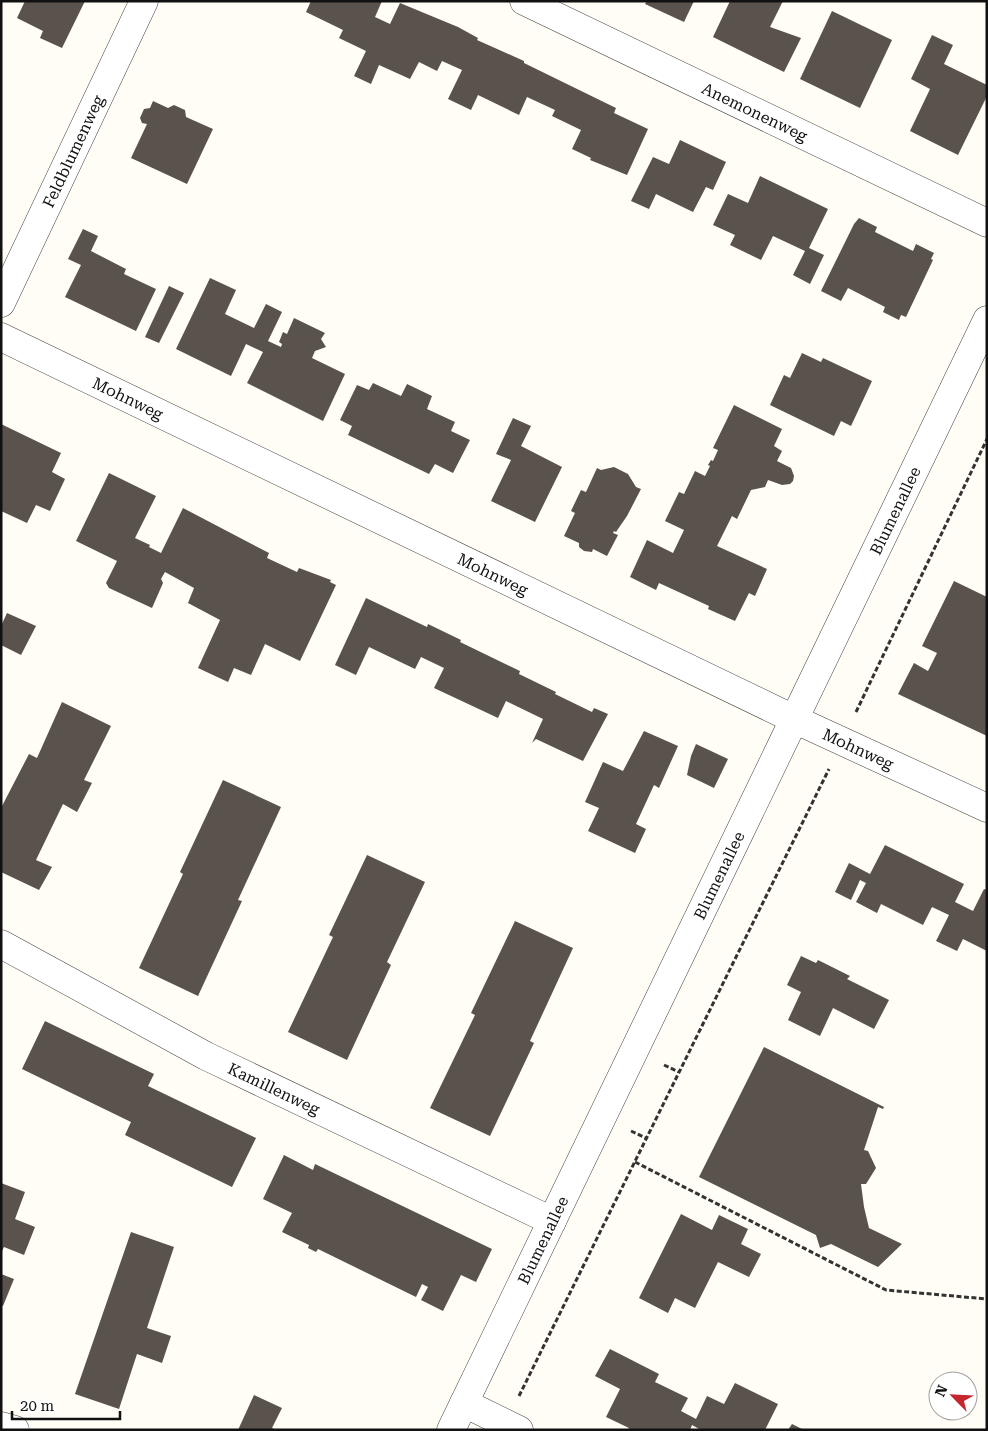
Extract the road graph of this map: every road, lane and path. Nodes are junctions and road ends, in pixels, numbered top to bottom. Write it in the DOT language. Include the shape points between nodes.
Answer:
graph roads {
  1 [pos="144,1"];
  2 [pos="524,1"];
  3 [pos="987,223"];
  4 [pos="1,304"];
  5 [pos="987,320"];
  6 [pos="1,337"];
  7 [pos="987,439"];
  8 [pos="796,720"];
  9 [pos="842,741"];
  10 [pos="987,808"];
  11 [pos="1,944"];
  12 [pos="635,1162"];
  13 [pos="552,1221"];
  14 [pos="987,1299"];
  15 [pos="464,1403"];
  16 [pos="1,1426"];
  17 [pos="512,1426"];
  18 [pos="15,1430"];
  19 [pos="451,1430"];
  1 -- 4 [label="street, Feldblumenweg"];
  2 -- 3 [label="street, Anemonenweg"];
  5 -- 8 [label="street, Blumenallee"];
  6 -- 8 [label="street, Mohnweg"];
  7 -- 9 [label="path"];
  8 -- 9 [label="street, Mohnweg"];
  8 -- 13 [label="street, Blumenallee"];
  9 -- 10 [label="street, Mohnweg"];
  9 -- 12 [label="path"];
  11 -- 13 [label="street, Kamillenweg" via="206,1056"];
  12 -- 14 [label="path" via="886,1290"];
  12 -- 17 [label="path"];
  13 -- 15 [label="street, Blumenallee"];
  15 -- 17 [label="street"];
  15 -- 19 [label="street, Blumenallee"];
  16 -- 18 [label="street"];
}
